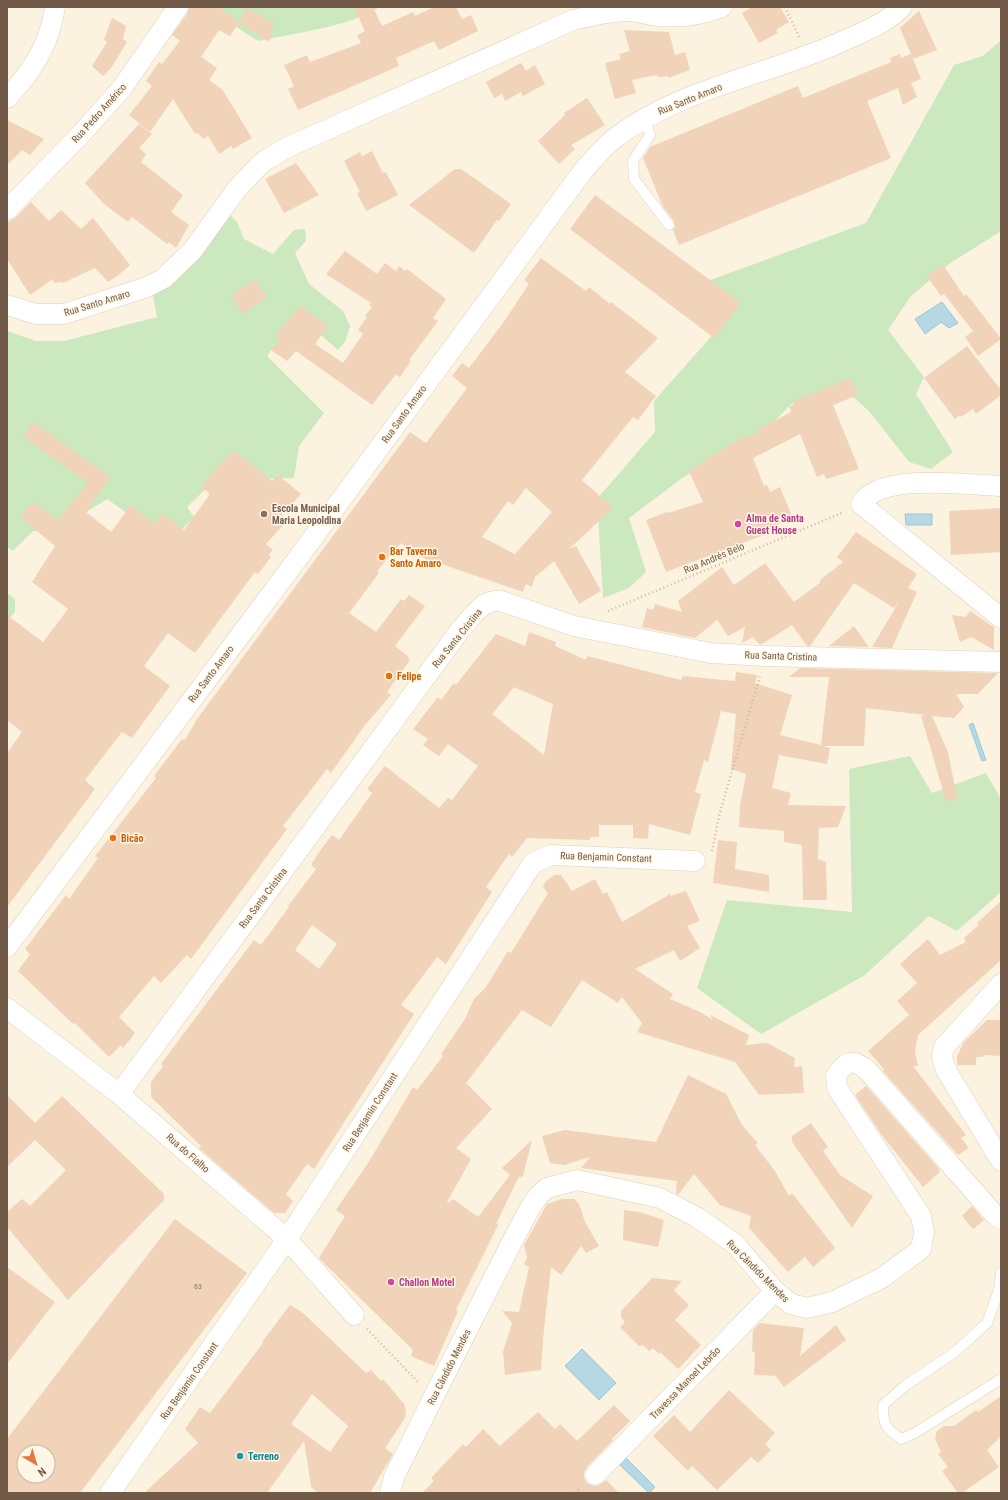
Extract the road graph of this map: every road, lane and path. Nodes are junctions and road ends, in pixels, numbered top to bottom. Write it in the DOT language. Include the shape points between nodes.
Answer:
graph roads {
  1 [pos="55,7"];
  2 [pos="178,7"];
  3 [pos="722,7"];
  4 [pos="785,7"];
  5 [pos="902,7"];
  6 [pos="808,56"];
  7 [pos="7,98"];
  8 [pos="645,119"];
  9 [pos="7,210"];
  10 [pos="669,225"];
  11 [pos="7,305"];
  12 [pos="1001,486"];
  13 [pos="861,504"];
  14 [pos="602,614"];
  15 [pos="1001,618"];
  16 [pos="766,656"];
  17 [pos="1001,662"];
  18 [pos="695,861"];
  19 [pos="7,947"];
  20 [pos="1001,984"];
  21 [pos="7,1008"];
  22 [pos="119,1094"];
  23 [pos="1001,1161"];
  24 [pos="1001,1219"];
  25 [pos="287,1239"];
  26 [pos="1001,1273"];
  27 [pos="775,1290"];
  28 [pos="354,1315"];
  29 [pos="1001,1379"];
  30 [pos="433,1398"];
  31 [pos="595,1475"];
  32 [pos="110,1493"];
  33 [pos="390,1493"];
  1 -- 7 [label="street" via="49,36 41,55 24,80"];
  2 -- 9 [label="street, Rua Pedro Américo" via="122,88"];
  3 -- 11 [label="street, Rua Santo Amaro" via="686,16 659,16 630,11 598,14 573,20 295,144 264,161 236,190 179,266 147,287 64,314 36,314"];
  4 -- 6 [label="path"];
  5 -- 6 [label="street, Rua Santo Amaro" via="886,20"];
  6 -- 8 [label="street, Rua Santo Amaro" via="693,96"];
  8 -- 10 [label="lane" via="650,135 633,161 634,179"];
  8 -- 19 [label="street, Rua Santo Amaro" via="614,138 583,171"];
  12 -- 13 [label="street" via="913,483 874,491"];
  13 -- 14 [label="path, Rua Andrés Belo"];
  13 -- 15 [label="street"];
  16 -- 17 [label="street, Rua Santa Cristina"];
  16 -- 18 [label="path" via="720,812 713,850 708,856"];
  16 -- 22 [label="street, Rua Santa Cristina" via="711,653 682,648 574,626 501,601 492,600 485,603 461,629"];
  18 -- 25 [label="street, Rua Benjamin Constant" via="551,855 534,863"];
  20 -- 23 [label="street" via="944,1047 942,1057 953,1084"];
  21 -- 22 [label="street, Rua do Fialho"];
  22 -- 25 [label="street, Rua do Fialho"];
  24 -- 27 [label="street, Rua Cândido Mendes" via="868,1071 858,1063 845,1064 836,1076 837,1088 921,1216 924,1232 921,1249 882,1278 832,1302 807,1308 791,1304"];
  25 -- 28 [label="street, Rua do Fialho"];
  25 -- 32 [label="street, Rua Benjamin Constant"];
  26 -- 29 [label="lane" via="999,1290 987,1323 955,1352 883,1404 883,1418 888,1430 901,1439 915,1433"];
  27 -- 30 [label="street, Rua Cândido Mendes" via="735,1244 698,1218 660,1198 577,1180 557,1184 547,1188 530,1208"];
  27 -- 31 [label="street, Travessa Manoel Lebrão"];
  28 -- 30 [label="path"];
  30 -- 33 [label="street, Rua Cândido Mendes" via="394,1477"];
}
